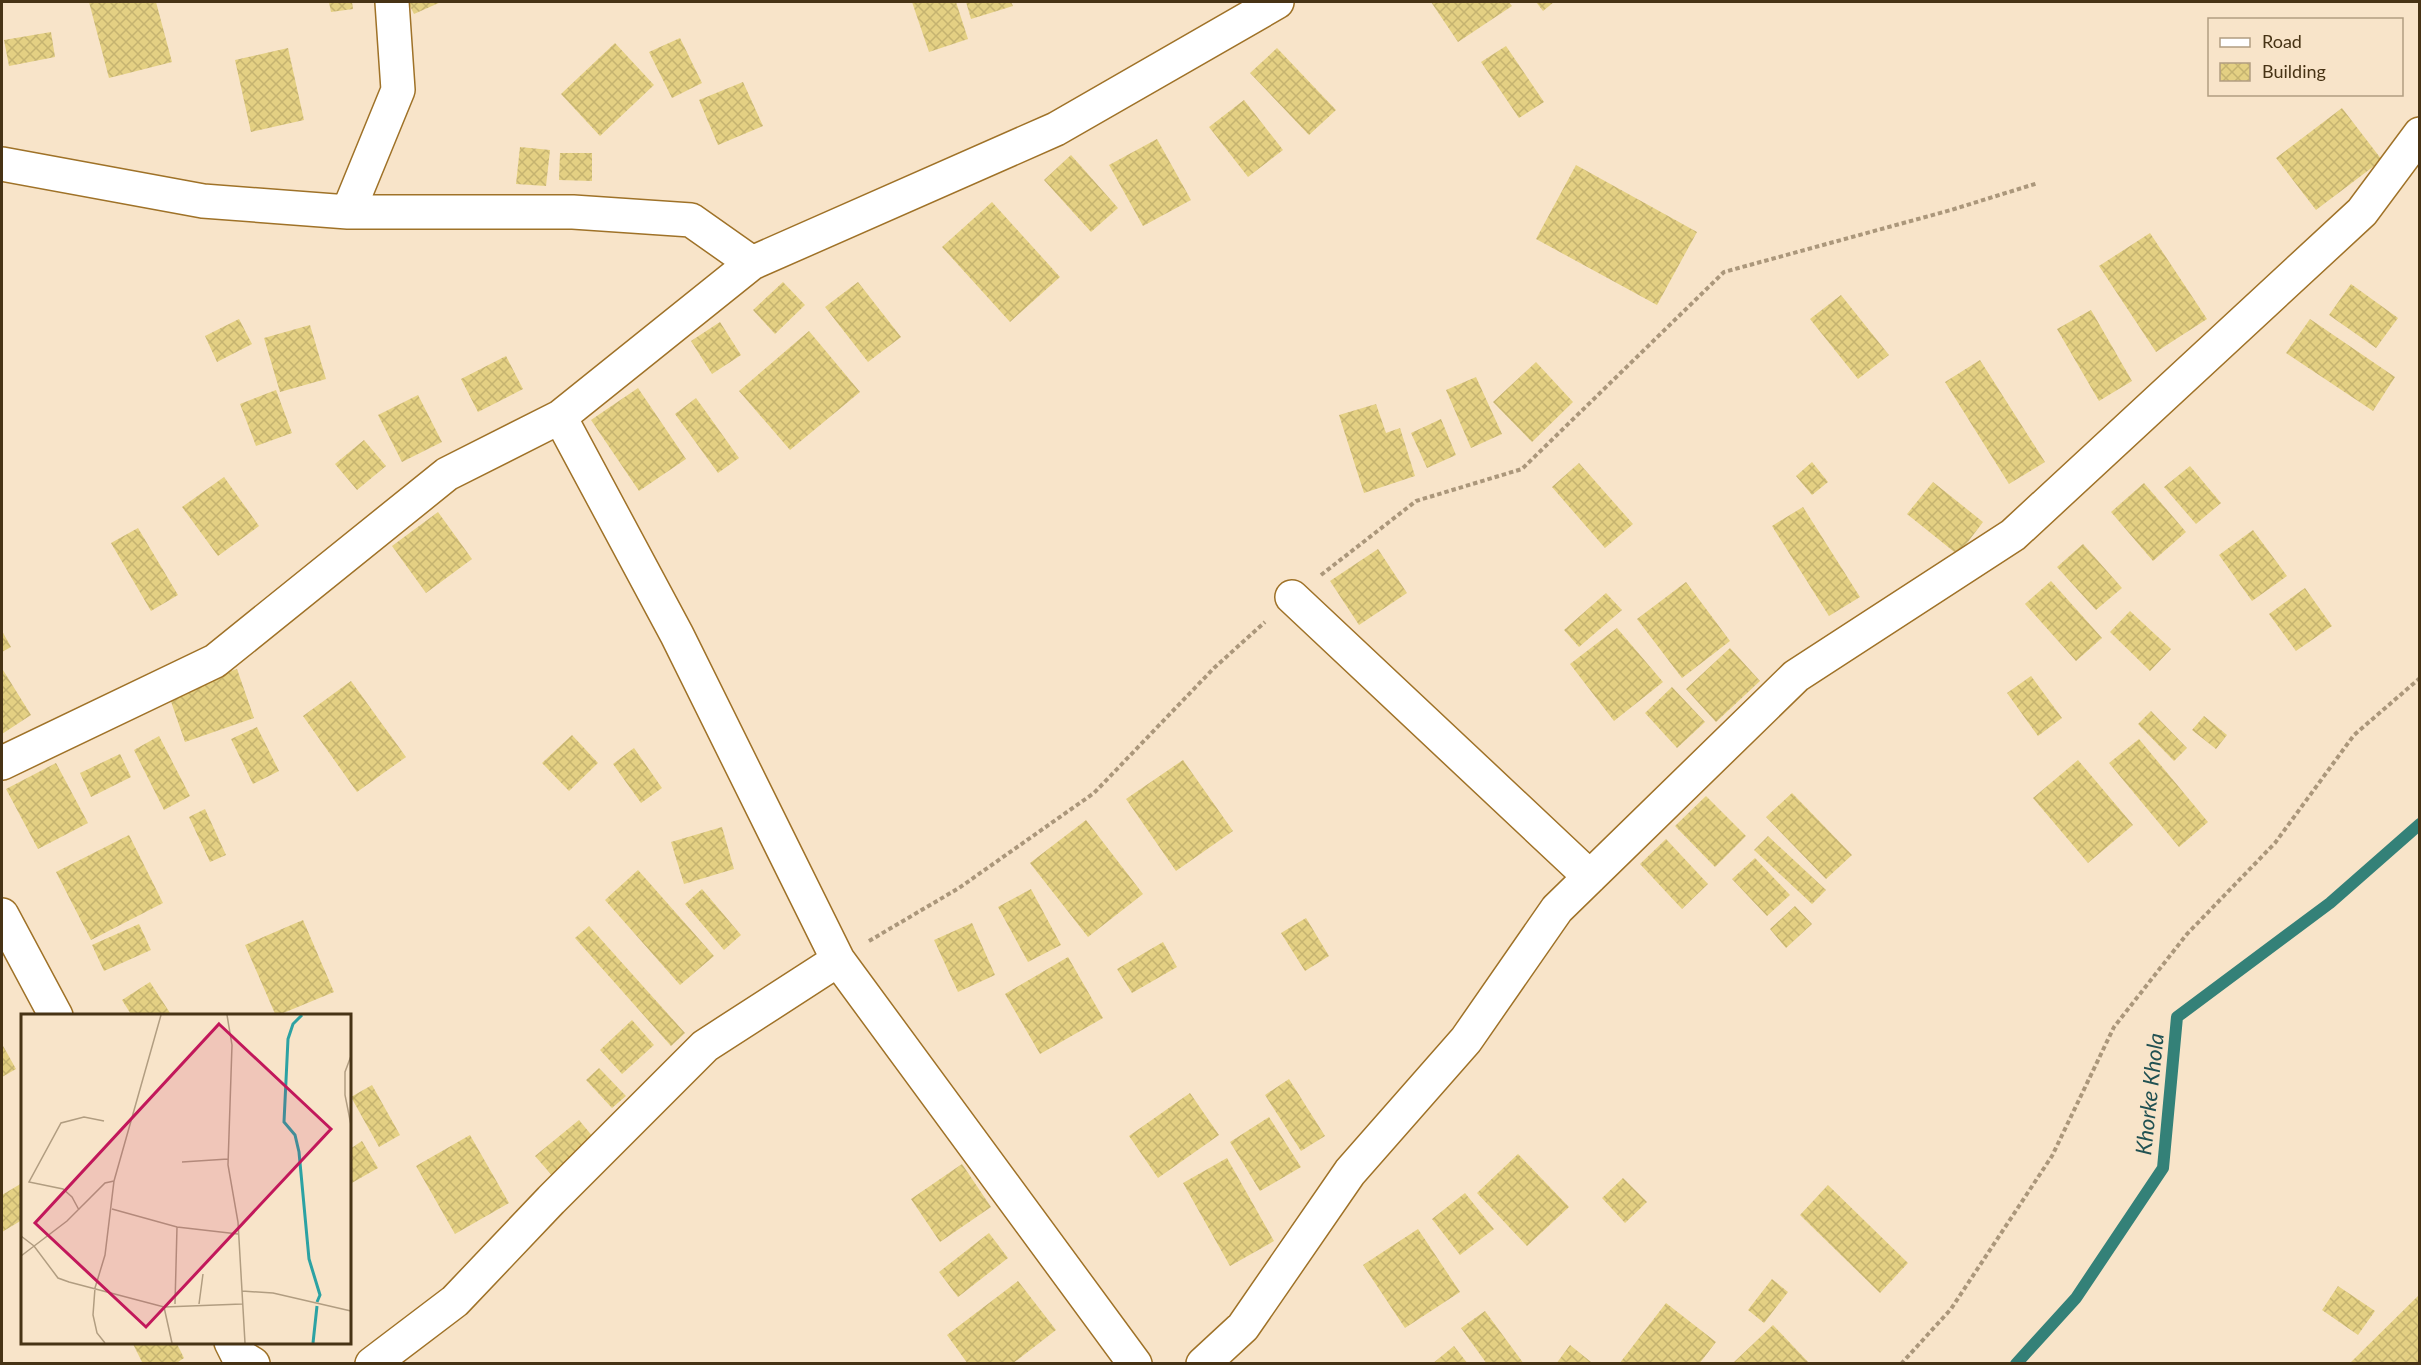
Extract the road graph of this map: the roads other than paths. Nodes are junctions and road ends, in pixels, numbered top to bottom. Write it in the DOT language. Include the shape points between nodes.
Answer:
graph roads {
  1 [pos="392,2"];
  2 [pos="1277,2"];
  3 [pos="2420,134"];
  4 [pos="2,164"];
  5 [pos="348,212"];
  6 [pos="752,263"];
  7 [pos="560,417"];
  8 [pos="1292,597"];
  9 [pos="2,763"];
  10 [pos="1590,877"];
  11 [pos="2,915"];
  12 [pos="838,960"];
  13 [pos="55,1014"];
  14 [pos="372,1364"];
  15 [pos="1135,1364"];
  16 [pos="1203,1364"];
  1 -- 5 [label="street" via="398,90"];
  2 -- 6 [label="street" via="1056,129"];
  3 -- 10 [label="street" via="2362,212 2013,535 1796,676"];
  4 -- 5 [label="street" via="203,201"];
  5 -- 6 [label="street" via="573,212 691,220"];
  6 -- 7 [label="street"];
  7 -- 9 [label="street" via="447,474 215,661"];
  7 -- 12 [label="street" via="677,635"];
  8 -- 10 [label="street"];
  10 -- 16 [label="street" via="1557,909 1466,1040 1350,1172 1243,1327"];
  11 -- 13 [label="street"];
  12 -- 14 [label="street" via="705,1046 455,1301"];
  12 -- 15 [label="street"];
}
